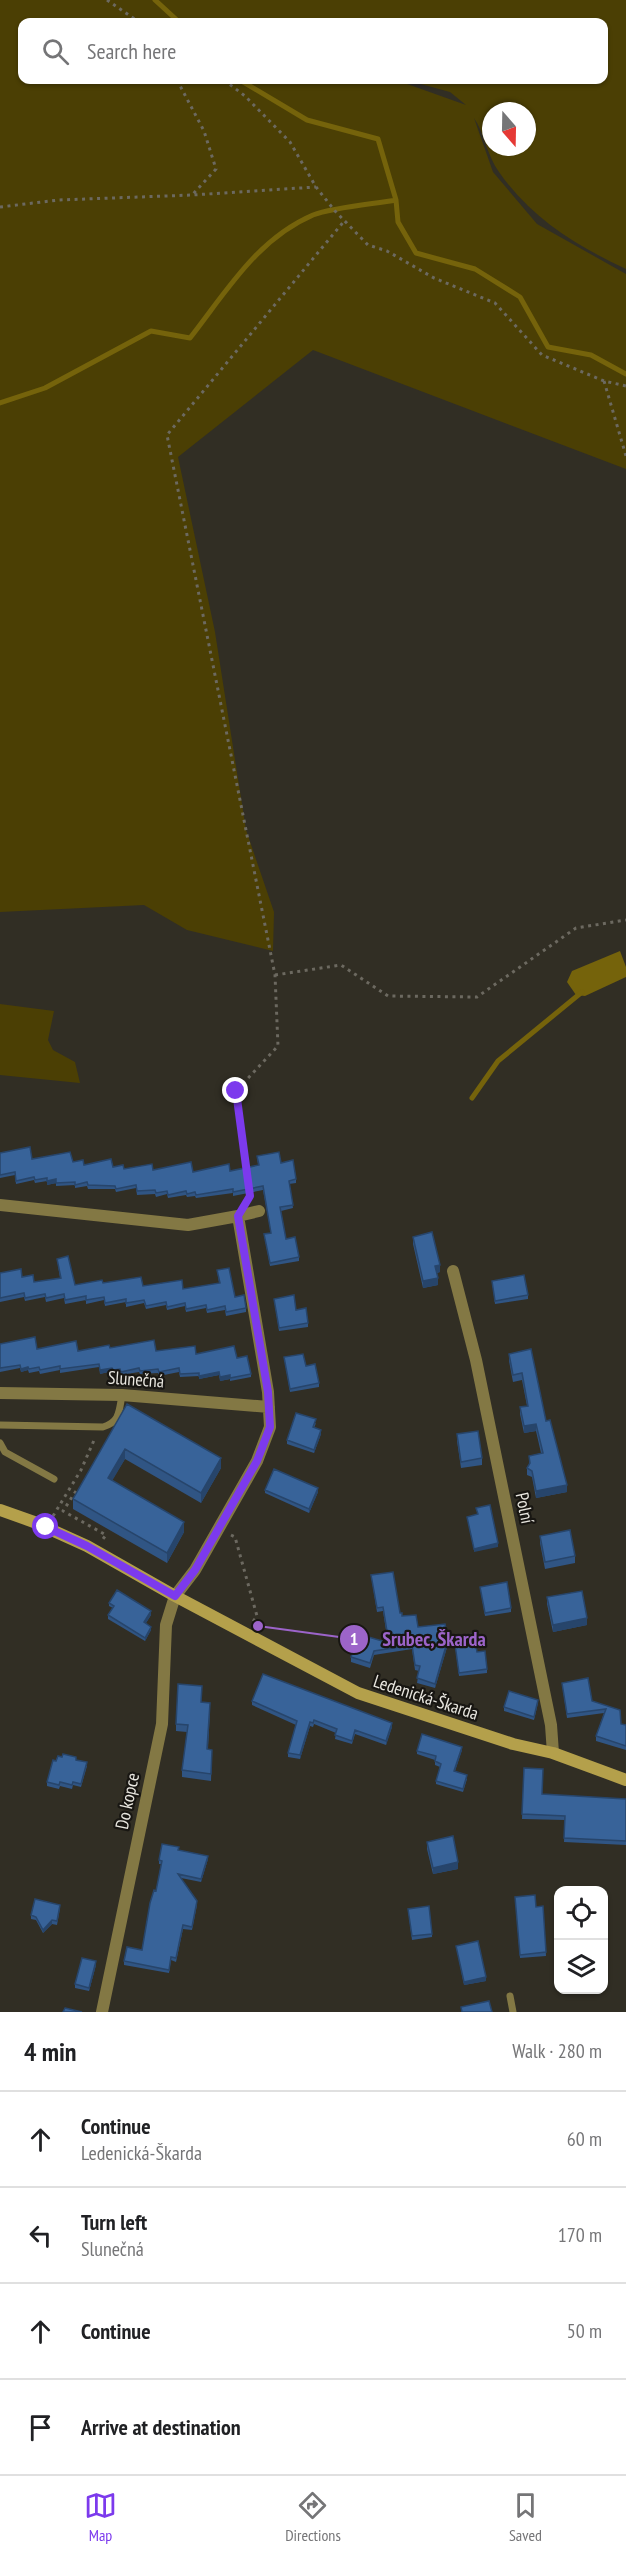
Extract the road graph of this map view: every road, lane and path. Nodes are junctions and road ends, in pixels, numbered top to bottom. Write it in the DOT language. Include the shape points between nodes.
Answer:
graph roads {
  1 [pos="107,0"];
  2 [pos="133,18"];
  3 [pos="179,84"];
  4 [pos="229,84"];
  5 [pos="316,187"];
  6 [pos="192,195"];
  7 [pos="0,207"];
  8 [pos="345,220"];
  9 [pos="604,381"];
  10 [pos="626,387"];
  11 [pos="626,456"];
  12 [pos="626,920"];
  13 [pos="275,975"];
  14 [pos="247,1173"];
  15 [pos="0,1204"];
  16 [pos="259,1211"];
  17 [pos="238,1216"];
  18 [pos="453,1271"];
  19 [pos="0,1393"];
  20 [pos="122,1395"];
  21 [pos="269,1407"];
  22 [pos="0,1425"];
  23 [pos="96,1427"];
  24 [pos="0,1443"];
  25 [pos="54,1479"];
  26 [pos="70,1488"];
  27 [pos="76,1491"];
  28 [pos="81,1494"];
  29 [pos="0,1510"];
  30 [pos="57,1510"];
  31 [pos="219,1528"];
  32 [pos="96,1551"];
  33 [pos="175,1596"];
  34 [pos="246,1633"];
  35 [pos="553,1753"];
  36 [pos="626,1780"];
  37 [pos="510,1996"];
  38 [pos="102,2012"];
  39 [pos="513,2012"];
  1 -- 2 [label="path"];
  3 -- 6 [label="path" via="204,131 216,170"];
  4 -- 5 [label="path" via="290,142"];
  5 -- 6 [label="path"];
  5 -- 8 [label="path"];
  6 -- 7 [label="path" via="59,200"];
  8 -- 9 [label="path" via="368,245 495,303 542,355"];
  8 -- 13 [label="path" via="168,435"];
  9 -- 10 [label="path"];
  9 -- 11 [label="path"];
  12 -- 13 [label="path" via="576,928 477,997 388,996 340,964"];
  13 -- 14 [label="path" via="278,1046 236,1091"];
  15 -- 17 [label="street" via="179,1224"];
  16 -- 17 [label="street"];
  17 -- 21 [label="street"];
  18 -- 35 [label="street, Polní" via="476,1360 551,1725"];
  19 -- 20 [label="street, Slunečná"];
  20 -- 21 [label="street, Slunečná"];
  20 -- 23 [label="lane" via="116,1421"];
  21 -- 31 [label="street" via="270,1427 257,1461"];
  22 -- 23 [label="lane"];
  23 -- 26 [label="path" via="81,1470"];
  24 -- 25 [label="lane" via="5,1452"];
  26 -- 27 [label="path"];
  26 -- 30 [label="path"];
  27 -- 28 [label="path"];
  27 -- 32 [label="path" via="63,1511 106,1535"];
  29 -- 32 [label="main road, Ledenická-Škarda"];
  31 -- 33 [label="street"];
  31 -- 34 [label="path" via="235,1537 257,1616"];
  32 -- 33 [label="main road, Ledenická-Škarda"];
  33 -- 34 [label="main road, Ledenická-Škarda"];
  33 -- 38 [label="street, Do kopce" via="166,1625 162,1724"];
  34 -- 35 [label="main road, Ledenická-Škarda" via="358,1693 513,1744"];
  35 -- 36 [label="main road, Ledenická-Škarda"];
  37 -- 39 [label="lane"];
}
